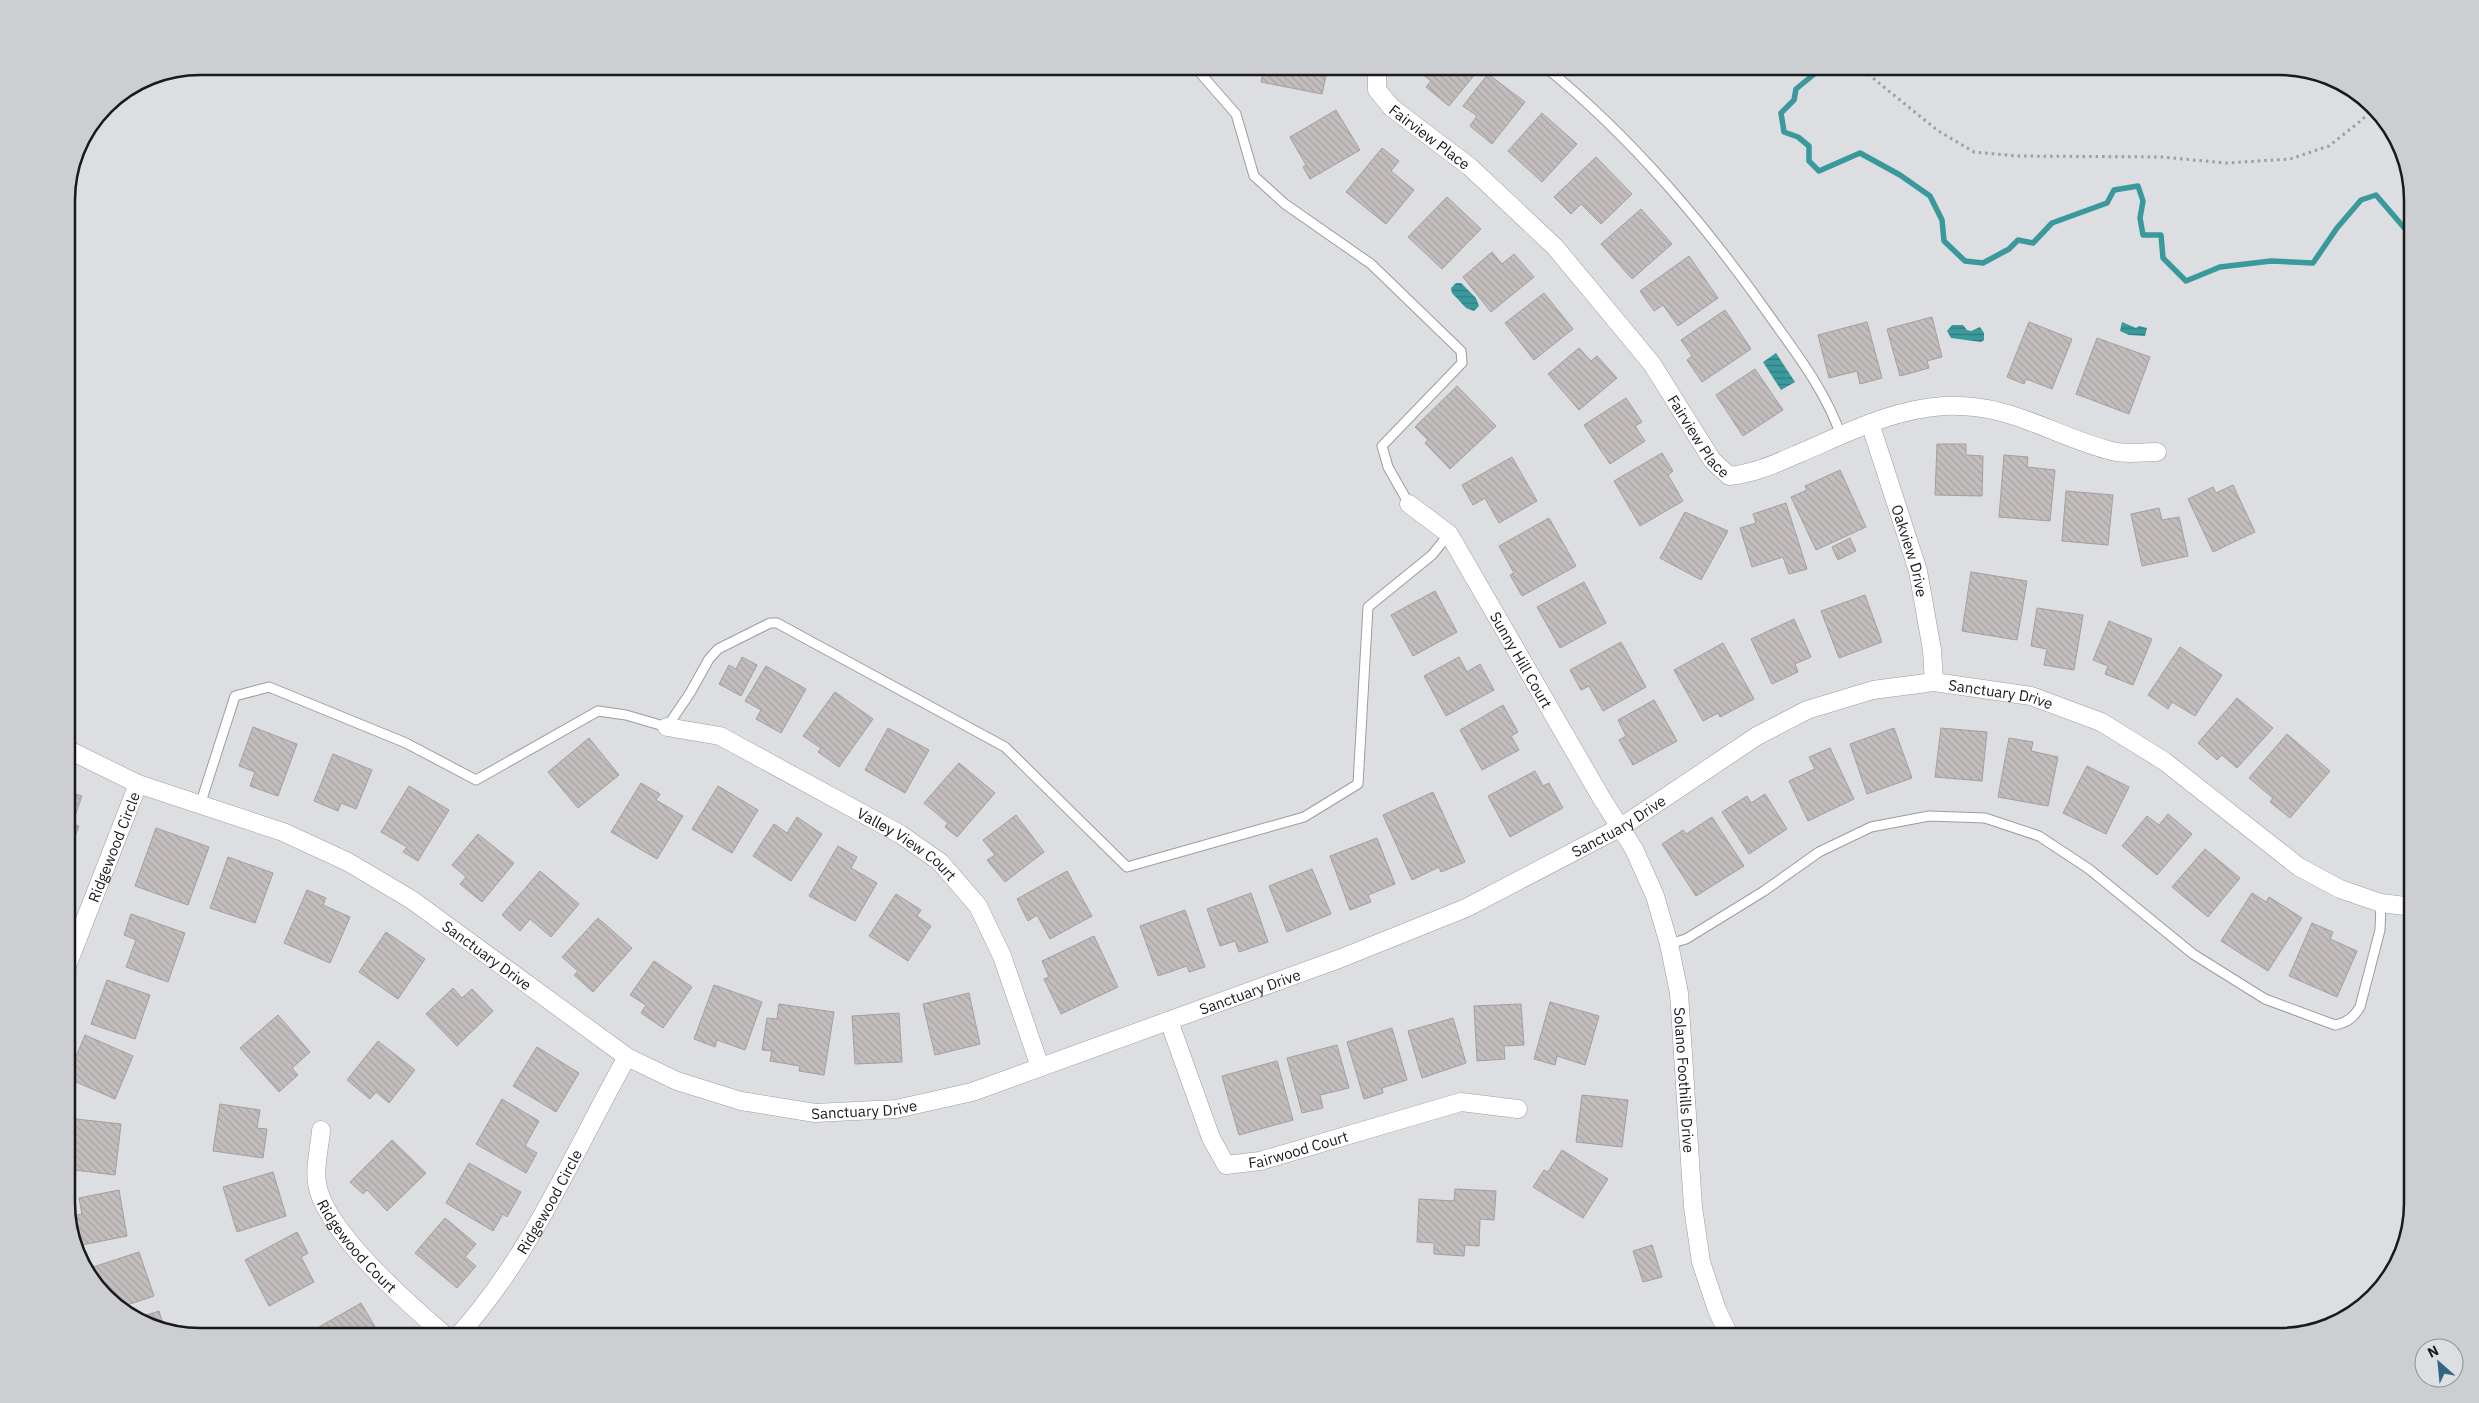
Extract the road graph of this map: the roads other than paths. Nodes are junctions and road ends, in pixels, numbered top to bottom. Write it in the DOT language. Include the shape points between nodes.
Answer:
graph roads {
  1 [pos="1202,75"];
  2 [pos="1377,75"];
  3 [pos="1554,75"];
  4 [pos="1870,423"];
  5 [pos="1841,436"];
  6 [pos="2157,452"];
  7 [pos="1409,504"];
  8 [pos="1449,534"];
  9 [pos="1934,682"];
  10 [pos="668,727"];
  11 [pos="75,753"];
  12 [pos="138,784"];
  13 [pos="200,805"];
  14 [pos="1621,827"];
  15 [pos="2381,903"];
  16 [pos="2404,906"];
  17 [pos="75,943"];
  18 [pos="1669,944"];
  19 [pos="1170,1021"];
  20 [pos="627,1057"];
  21 [pos="1040,1067"];
  22 [pos="1518,1109"];
  23 [pos="321,1130"];
  24 [pos="437,1328"];
  25 [pos="464,1328"];
  26 [pos="1726,1328"];
  1 -- 7 [label="lane" via="1236,114 1254,176 1285,204 1371,264 1461,351 1462,364 1382,446 1388,468"];
  2 -- 5 [label="street, Fairview Place" via="1377,90 1392,108 1470,167 1555,247 1652,364 1712,460 1729,476 1753,473"];
  3 -- 5 [label="lane" via="1662,178 1706,230 1748,284 1812,378 1834,414"];
  4 -- 5 [label="street, Fairview Place"];
  4 -- 6 [label="street, Fairview Place" via="1920,409 1967,405 2021,416 2110,451"];
  4 -- 9 [label="street, Oakview Drive" via="1918,571 1932,650"];
  7 -- 8 [label="street, Sunny Hill Court"];
  8 -- 10 [label="lane" via="1432,555 1368,607 1358,784 1304,817 1127,867 1005,747 777,623 770,623 718,649"];
  8 -- 14 [label="street, Sunny Hill Court"];
  9 -- 14 [label="street, Sanctuary Drive" via="1873,690 1807,710 1757,736"];
  9 -- 15 [label="street, Sanctuary Drive" via="2031,696 2101,722 2164,761 2299,867 2340,889"];
  10 -- 13 [label="lane" via="598,711 476,780 406,743 268,687 235,696"];
  10 -- 21 [label="street, Valley View Court" via="720,736 900,834 940,862 978,906 1002,956"];
  11 -- 12 [label="street, Sanctuary Drive"];
  12 -- 13 [label="street, Sanctuary Drive"];
  12 -- 17 [label="street, Ridgewood Circle"];
  13 -- 20 [label="street, Sanctuary Drive" via="283,832 348,862 412,900"];
  14 -- 18 [label="street, Solano Foothills Drive" via="1655,896"];
  14 -- 19 [label="street, Sanctuary Drive" via="1466,908"];
  15 -- 16 [label="street, Sanctuary Drive"];
  15 -- 18 [label="lane" via="2380,930 2360,1007 2346,1023 2335,1025 2265,999 2193,954 2089,869 2039,836 1985,818 1929,816 1871,827 1819,852 1686,939"];
  18 -- 26 [label="street, Solano Foothills Drive" via="1679,993 1693,1207 1702,1262"];
  19 -- 21 [label="street, Sanctuary Drive"];
  19 -- 22 [label="street, Fairwood Court" via="1211,1138 1226,1165 1260,1161 1461,1102"];
  20 -- 21 [label="street, Sanctuary Drive" via="676,1081 741,1101 815,1113 896,1109 972,1092"];
  20 -- 25 [label="street, Ridgewood Circle" via="534,1229 496,1289"];
  23 -- 24 [label="street, Ridgewood Court" via="316,1183 329,1215 357,1252"];
}
